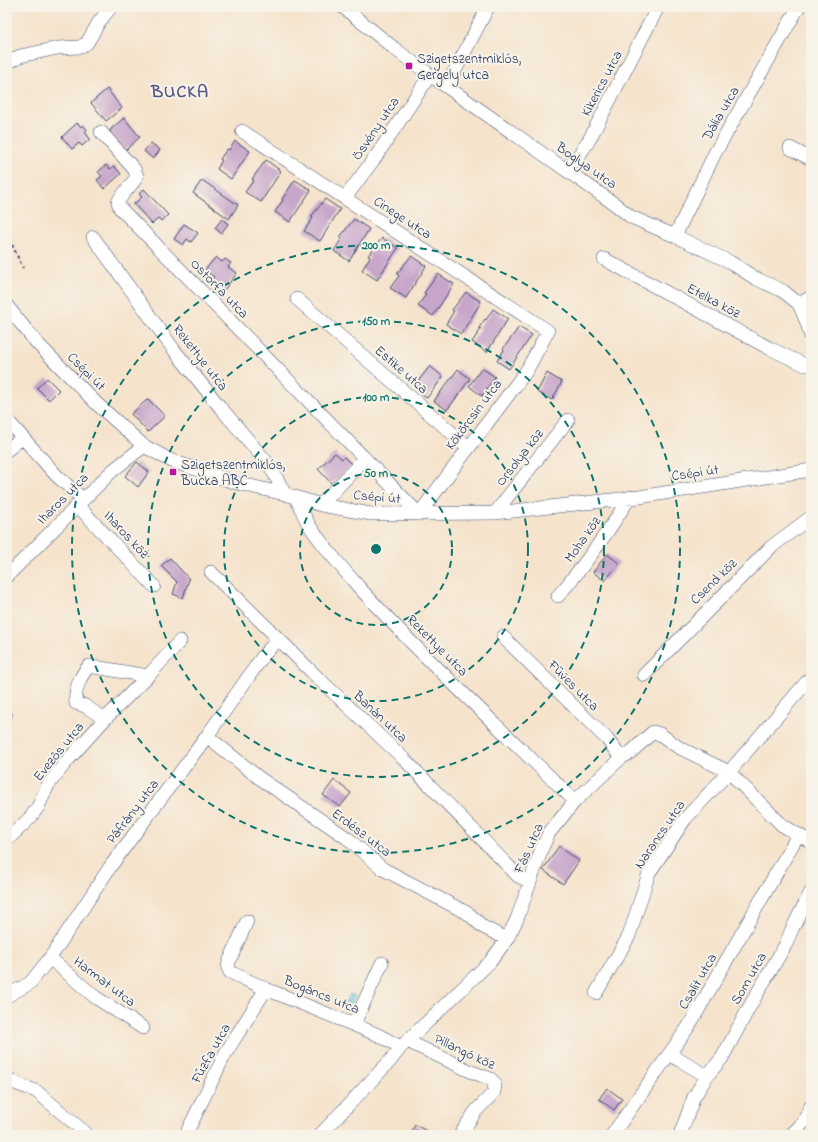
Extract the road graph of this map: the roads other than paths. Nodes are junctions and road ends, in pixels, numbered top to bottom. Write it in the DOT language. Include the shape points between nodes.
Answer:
graph roads {
  1 [pos="111,7"];
  2 [pos="344,7"];
  3 [pos="488,7"];
  4 [pos="658,7"];
  5 [pos="798,8"];
  6 [pos="7,63"];
  7 [pos="430,74"];
  8 [pos="447,86"];
  9 [pos="242,131"];
  10 [pos="102,132"];
  11 [pos="790,148"];
  12 [pos="811,159"];
  13 [pos="566,169"];
  14 [pos="345,198"];
  15 [pos="675,236"];
  16 [pos="93,237"];
  17 [pos="604,259"];
  18 [pos="811,297"];
  19 [pos="297,299"];
  20 [pos="799,304"];
  21 [pos="7,306"];
  22 [pos="548,330"];
  23 [pos="811,337"];
  24 [pos="811,366"];
  25 [pos="7,420"];
  26 [pos="568,420"];
  27 [pos="22,438"];
  28 [pos="144,446"];
  29 [pos="468,447"];
  30 [pos="7,450"];
  31 [pos="365,458"];
  32 [pos="811,470"];
  33 [pos="290,496"];
  34 [pos="630,497"];
  35 [pos="80,502"];
  36 [pos="321,505"];
  37 [pos="495,513"];
  38 [pos="419,514"];
  39 [pos="811,517"];
  40 [pos="212,572"];
  41 [pos="7,576"];
  42 [pos="154,586"];
  43 [pos="558,596"];
  44 [pos="502,637"];
  45 [pos="278,638"];
  46 [pos="180,641"];
  47 [pos="644,675"];
  48 [pos="148,676"];
  49 [pos="811,677"];
  50 [pos="105,719"];
  51 [pos="207,736"];
  52 [pos="621,758"];
  53 [pos="729,772"];
  54 [pos="574,801"];
  55 [pos="798,835"];
  56 [pos="7,840"];
  57 [pos="811,842"];
  58 [pos="530,882"];
  59 [pos="811,892"];
  60 [pos="247,921"];
  61 [pos="507,939"];
  62 [pos="50,958"];
  63 [pos="382,963"];
  64 [pos="266,989"];
  65 [pos="596,992"];
  66 [pos="7,996"];
  67 [pos="354,1024"];
  68 [pos="143,1028"];
  69 [pos="404,1044"];
  70 [pos="669,1054"];
  71 [pos="707,1076"];
  72 [pos="7,1078"];
  73 [pos="811,1106"];
  74 [pos="88,1135"];
  75 [pos="191,1135"];
  76 [pos="320,1135"];
  77 [pos="460,1135"];
  78 [pos="612,1135"];
  79 [pos="680,1135"];
  80 [pos="791,1135"];
  1 -- 6 [label="street" via="87,43 80,47 58,48 20,56"];
  2 -- 7 [label="street, Boglya utca"];
  3 -- 8 [label="street"];
  4 -- 13 [label="street, Kikerics utca" via="588,142"];
  5 -- 15 [label="street, Dália utca" via="715,153"];
  7 -- 8 [label="street, Boglya utca"];
  7 -- 14 [label="street, Ösvény utca" via="377,155"];
  8 -- 13 [label="street, Boglya utca"];
  9 -- 14 [label="street, Cinege utca"];
  10 -- 31 [label="street, Ostorfa utca" via="134,169 137,176 121,196 118,202 120,208"];
  11 -- 12 [label="street"];
  13 -- 15 [label="street, Boglya utca" via="631,217"];
  14 -- 22 [label="street, Cinege utca"];
  15 -- 20 [label="street, Boglya utca" via="783,291"];
  16 -- 33 [label="street, Rekettye utca" via="174,350 270,466"];
  17 -- 24 [label="street, Etelka köz" via="769,348"];
  18 -- 20 [label="street"];
  19 -- 29 [label="street, Estike utca"];
  20 -- 23 [label="street, Boglya utca"];
  21 -- 28 [label="street, Csépi út" via="36,342 96,404"];
  22 -- 29 [label="street, Kökörcsin utca" via="526,370"];
  25 -- 27 [label="street, Iharos köz"];
  26 -- 37 [label="street, Orsolya köz"];
  27 -- 30 [label="street"];
  27 -- 35 [label="street, Iharos köz"];
  28 -- 33 [label="street, Csépi út" via="172,461"];
  28 -- 35 [label="street, Iharos utca" via="112,471"];
  29 -- 38 [label="street, Kökörcsin utca"];
  31 -- 36 [label="street"];
  31 -- 38 [label="street, Ostorfa utca"];
  32 -- 34 [label="street, Csépi út"];
  33 -- 36 [label="street, Csépi út"];
  33 -- 54 [label="street, Rekettye utca" via="334,558 379,609"];
  34 -- 37 [label="street, Csépi út"];
  34 -- 43 [label="street, Moha köz" via="580,571"];
  35 -- 41 [label="street, Iharos utca"];
  35 -- 42 [label="street, Iharos köz"];
  36 -- 38 [label="street, Csépi út" via="371,514"];
  37 -- 38 [label="street, Csépi út"];
  39 -- 47 [label="street, Csend köz" via="771,547"];
  40 -- 45 [label="street, Banán utca"];
  44 -- 52 [label="street, Füves utca" via="607,739"];
  45 -- 51 [label="street, Páfrány utca"];
  45 -- 58 [label="street, Banán utca" via="405,760 518,876"];
  46 -- 48 [label="street, Evezős utca"];
  48 -- 50 [label="street, Evezős utca"];
  48 -- 50 [label="street, Evezős utca" via="89,666 75,694 76,703"];
  49 -- 53 [label="street, Narancs utca"];
  50 -- 56 [label="street, Evezős utca" via="48,784 30,818"];
  51 -- 61 [label="street, Erdész utca" via="258,777 347,838 383,869 468,914 483,927"];
  51 -- 62 [label="street, Páfrány utca" via="110,867"];
  52 -- 53 [label="street, Fás utca" via="653,732"];
  52 -- 54 [label="street, Fás utca"];
  53 -- 55 [label="street, Fás utca" via="782,825"];
  53 -- 65 [label="street, Narancs utca" via="685,819 649,873 629,936"];
  54 -- 58 [label="street, Fás utca" via="549,833"];
  55 -- 57 [label="street, Fás utca"];
  55 -- 70 [label="street, Csalit utca" via="689,1026"];
  58 -- 61 [label="street, Fás utca"];
  59 -- 71 [label="street, Som utca" via="786,944 722,1058"];
  60 -- 64 [label="street, Bogáncs utca" via="228,968 230,972"];
  61 -- 69 [label="street, Fás utca" via="490,962"];
  62 -- 66 [label="street, Páfrány utca" via="30,983"];
  62 -- 68 [label="street, Harmat utca" via="95,997"];
  63 -- 67 [label="street"];
  64 -- 67 [label="street, Bogáncs utca"];
  64 -- 75 [label="street, Fűzfa utca" via="225,1054 188,1130"];
  67 -- 69 [label="street, Bogáncs utca"];
  69 -- 76 [label="street, Fás utca"];
  69 -- 77 [label="street, Pillangó köz" via="491,1079 495,1084 494,1092 475,1112"];
  70 -- 71 [label="street"];
  70 -- 78 [label="street, Csalit utca"];
  71 -- 79 [label="street, Som utca" via="694,1097"];
  72 -- 74 [label="street" via="36,1091"];
  73 -- 80 [label="street" via="803,1123"];
}
